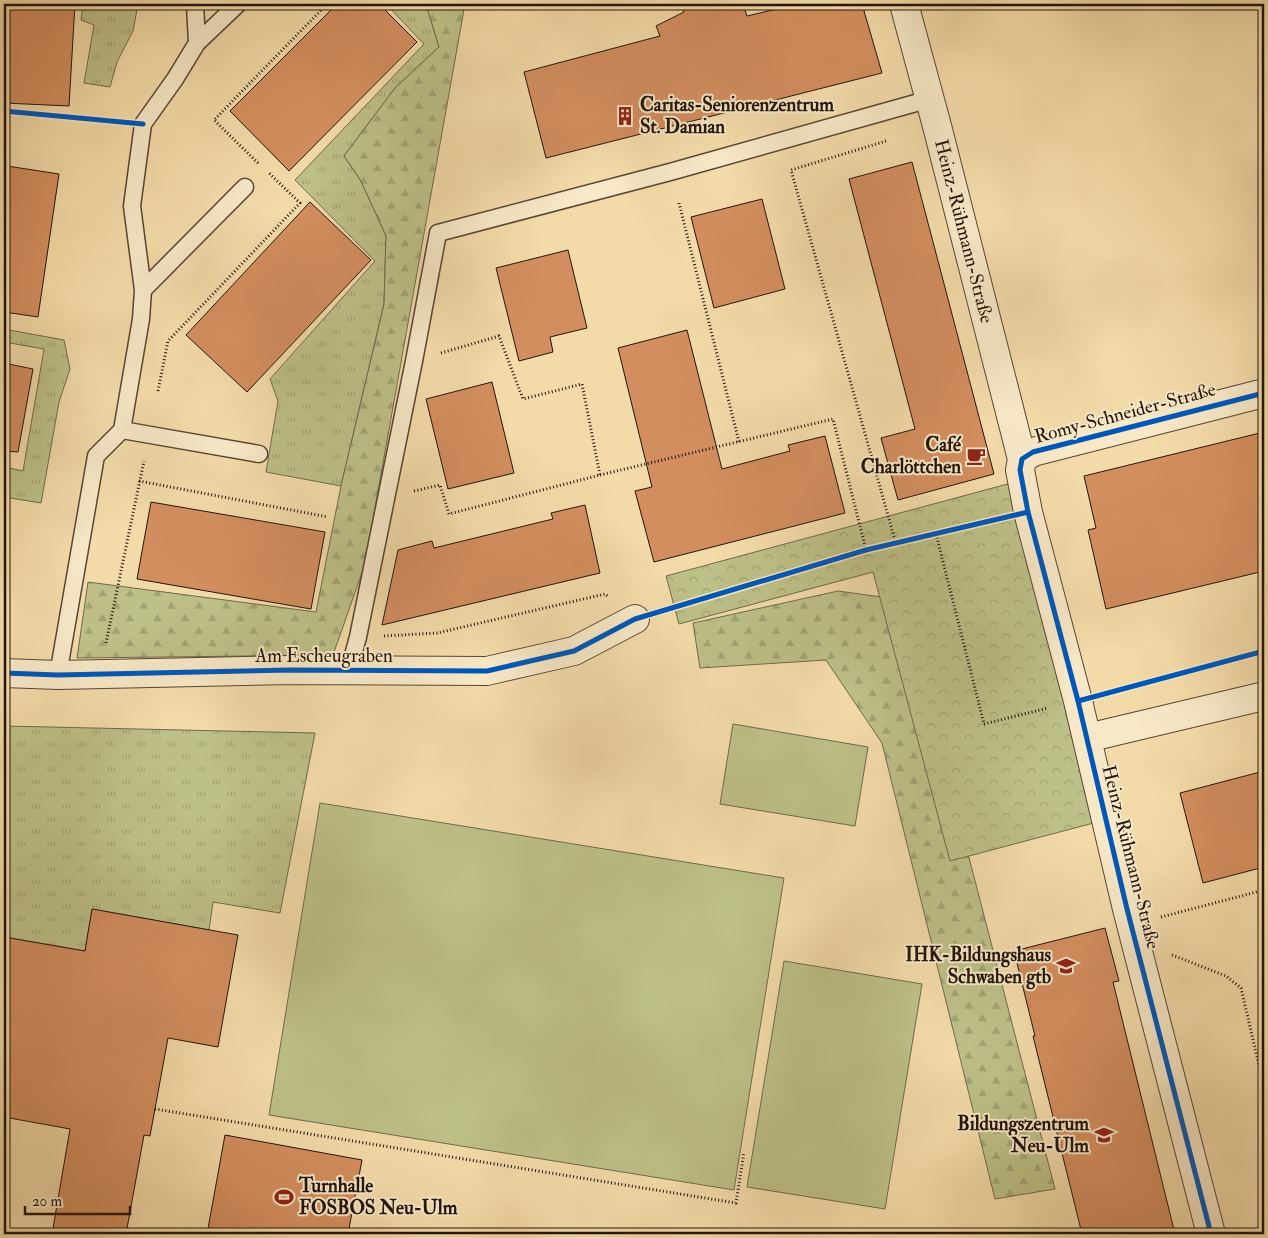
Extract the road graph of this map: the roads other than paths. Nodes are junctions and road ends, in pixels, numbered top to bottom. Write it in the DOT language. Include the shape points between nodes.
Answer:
graph roads {
  1 [pos="195,4"];
  2 [pos="238,4"];
  3 [pos="904,4"];
  4 [pos="197,43"];
  5 [pos="930,99"];
  6 [pos="245,187"];
  7 [pos="143,290"];
  8 [pos="1264,392"];
  9 [pos="122,430"];
  10 [pos="259,454"];
  11 [pos="1022,459"];
  12 [pos="1022,487"];
  13 [pos="635,620"];
  14 [pos="59,663"];
  15 [pos="349,670"];
  16 [pos="4,673"];
  17 [pos="1264,696"];
  18 [pos="1087,738"];
  19 [pos="1211,1234"];
  1 -- 4 [label="lane"];
  2 -- 4 [label="lane"];
  3 -- 5 [label="street, Heinz-Rühmann-Straße"];
  4 -- 7 [label="lane" via="143,124 132,206"];
  5 -- 11 [label="street, Heinz-Rühmann-Straße"];
  5 -- 15 [label="lane" via="670,172 438,232"];
  6 -- 7 [label="lane"];
  7 -- 9 [label="lane"];
  8 -- 11 [label="street, Romy-Schneider-Straße" via="1033,452"];
  9 -- 10 [label="lane"];
  9 -- 14 [label="lane" via="96,456"];
  11 -- 12 [label="street, Romy-Schneider-Straße"];
  12 -- 18 [label="street, Heinz-Rühmann-Straße"];
  13 -- 15 [label="street, Am Escheugraben" via="574,651 487,671"];
  14 -- 15 [label="street, Am Escheugraben"];
  14 -- 16 [label="street, Am Escheugraben"];
  17 -- 18 [label="street"];
  18 -- 19 [label="street, Heinz-Rühmann-Straße"];
}
